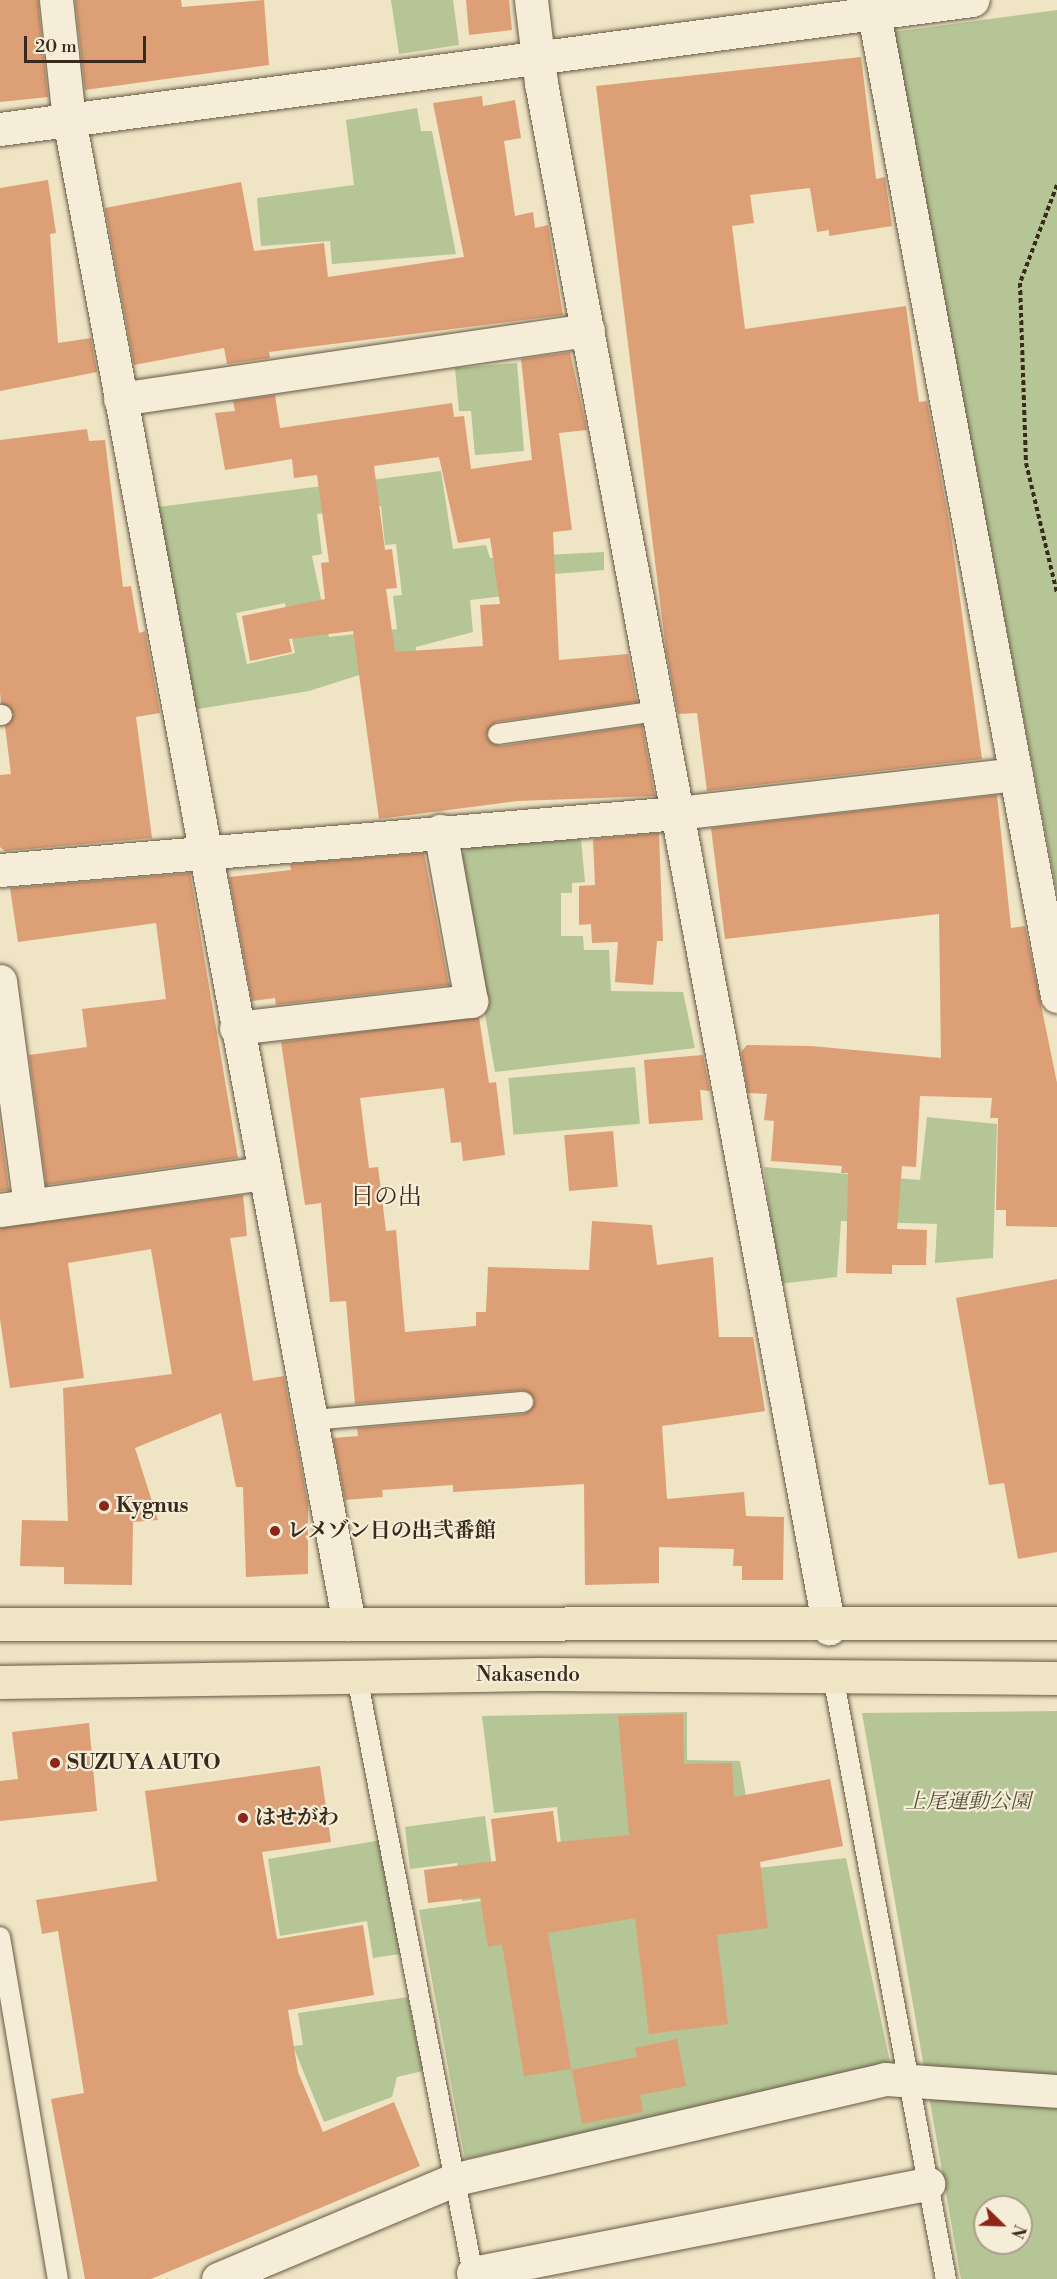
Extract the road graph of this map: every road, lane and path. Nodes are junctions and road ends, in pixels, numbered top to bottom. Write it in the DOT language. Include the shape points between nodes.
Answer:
graph roads {
  1 [pos="56,0"];
  2 [pos="531,0"];
  3 [pos="972,0"];
  4 [pos="874,14"];
  5 [pos="537,60"];
  6 [pos="69,119"];
  7 [pos="0,129"];
  8 [pos="1057,185"];
  9 [pos="588,330"];
  10 [pos="120,399"];
  11 [pos="1057,593"];
  12 [pos="658,711"];
  13 [pos="498,734"];
  14 [pos="1016,774"];
  15 [pos="678,813"];
  16 [pos="440,831"];
  17 [pos="203,853"];
  18 [pos="0,870"];
  19 [pos="0,981"];
  20 [pos="1057,996"];
  21 [pos="236,1028"];
  22 [pos="264,1173"];
  23 [pos="15,1208"];
  24 [pos="523,1402"];
  25 [pos="312,1420"];
  26 [pos="1057,1623"];
  27 [pos="0,1624"];
  28 [pos="349,1624"];
  29 [pos="828,1628"];
  30 [pos="833,1676"];
  31 [pos="357,1677"];
  32 [pos="1057,1678"];
  33 [pos="0,1682"];
  34 [pos="0,1937"];
  35 [pos="907,2077"];
  36 [pos="1057,2091"];
  37 [pos="456,2179"];
  38 [pos="928,2184"];
  39 [pos="473,2276"];
  40 [pos="58,2279"];
  41 [pos="218,2279"];
  42 [pos="946,2279"];
  1 -- 6 [label="street"];
  2 -- 5 [label="street"];
  3 -- 4 [label="street"];
  4 -- 5 [label="street"];
  4 -- 14 [label="street"];
  5 -- 6 [label="street"];
  5 -- 9 [label="street"];
  6 -- 7 [label="street"];
  6 -- 10 [label="street"];
  8 -- 11 [label="path" via="1020,283 1026,463"];
  9 -- 10 [label="street"];
  9 -- 12 [label="street"];
  10 -- 17 [label="street"];
  12 -- 13 [label="lane"];
  12 -- 15 [label="street"];
  14 -- 15 [label="street"];
  14 -- 20 [label="street"];
  15 -- 16 [label="street"];
  15 -- 29 [label="street"];
  16 -- 17 [label="street"];
  16 -- 21 [label="street" via="471,1001"];
  17 -- 18 [label="street"];
  17 -- 21 [label="street"];
  19 -- 23 [label="street"];
  21 -- 22 [label="street"];
  22 -- 23 [label="street"];
  22 -- 25 [label="street"];
  24 -- 25 [label="lane"];
  25 -- 28 [label="street"];
  26 -- 29 [label="highway"];
  27 -- 28 [label="highway"];
  28 -- 29 [label="highway"];
  30 -- 31 [label="highway, Nakasendo"];
  30 -- 32 [label="highway, Nakasendo"];
  30 -- 35 [label="lane"];
  31 -- 33 [label="highway, Nakasendo"];
  31 -- 37 [label="lane"];
  34 -- 40 [label="lane"];
  35 -- 36 [label="street"];
  35 -- 37 [label="street"];
  35 -- 38 [label="lane"];
  37 -- 39 [label="lane"];
  37 -- 41 [label="street"];
  38 -- 39 [label="street"];
  38 -- 42 [label="lane"];
}
